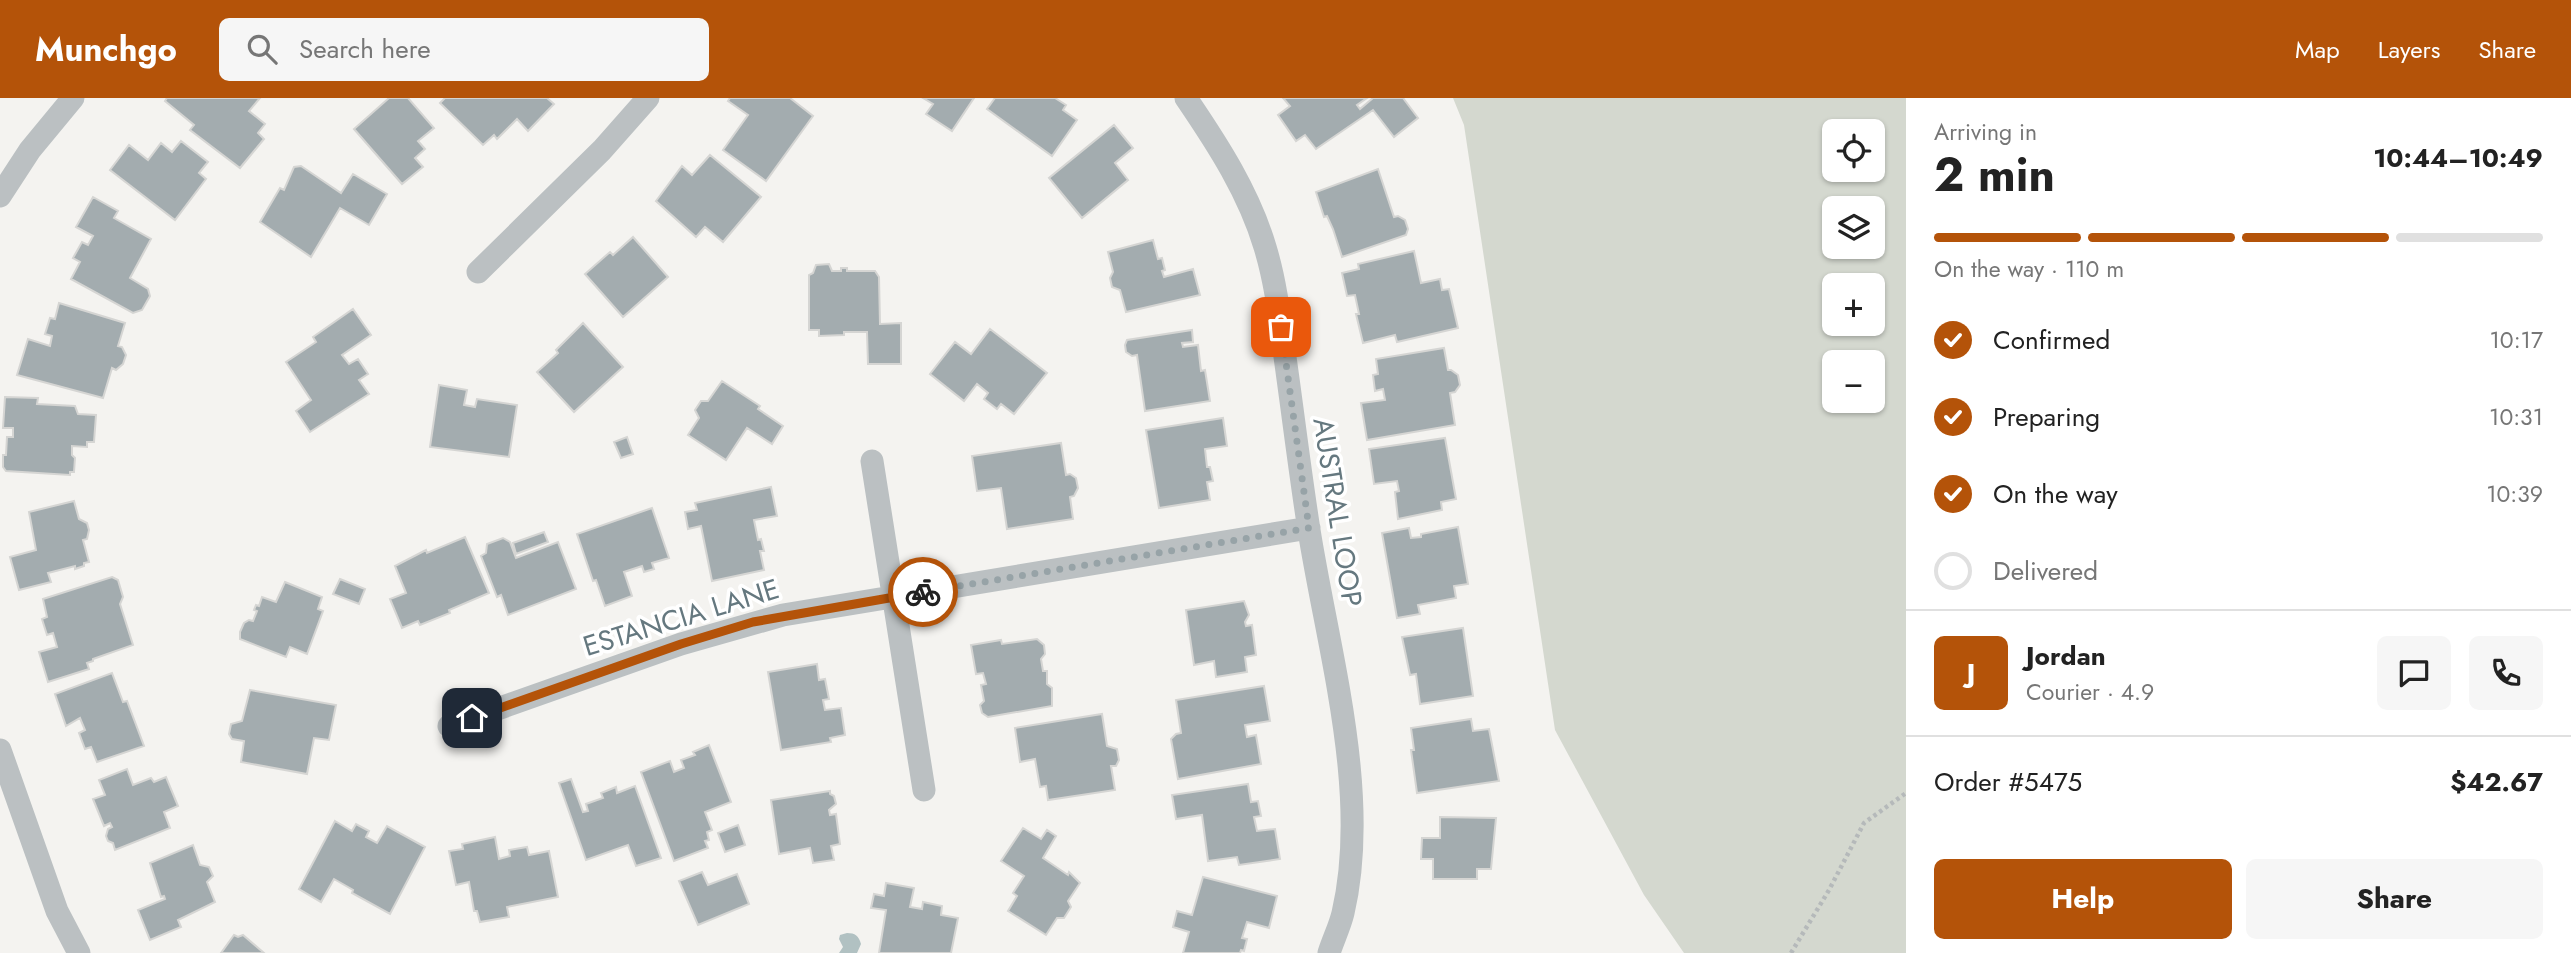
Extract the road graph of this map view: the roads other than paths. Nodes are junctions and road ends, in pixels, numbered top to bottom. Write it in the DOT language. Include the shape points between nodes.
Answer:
graph roads {
  1 [pos="73,98"];
  2 [pos="648,98"];
  3 [pos="1186,98"];
  4 [pos="0,196"];
  5 [pos="478,272"];
  6 [pos="872,461"];
  7 [pos="1309,528"];
  8 [pos="893,596"];
  9 [pos="449,726"];
  10 [pos="0,750"];
  11 [pos="924,790"];
  12 [pos="79,953"];
  13 [pos="1329,953"];
  1 -- 4 [label="street"];
  2 -- 5 [label="street"];
  3 -- 7 [label="street, AUSTRAL LOOP" via="1248,199 1265,248"];
  6 -- 8 [label="street"];
  7 -- 8 [label="street, ESTANCIA LANE"];
  7 -- 13 [label="street, AUSTRAL LOOP" via="1349,764 1351,800 1343,913"];
  8 -- 9 [label="street, ESTANCIA LANE" via="753,622"];
  8 -- 11 [label="street"];
  10 -- 12 [label="street" via="57,911"];
}
